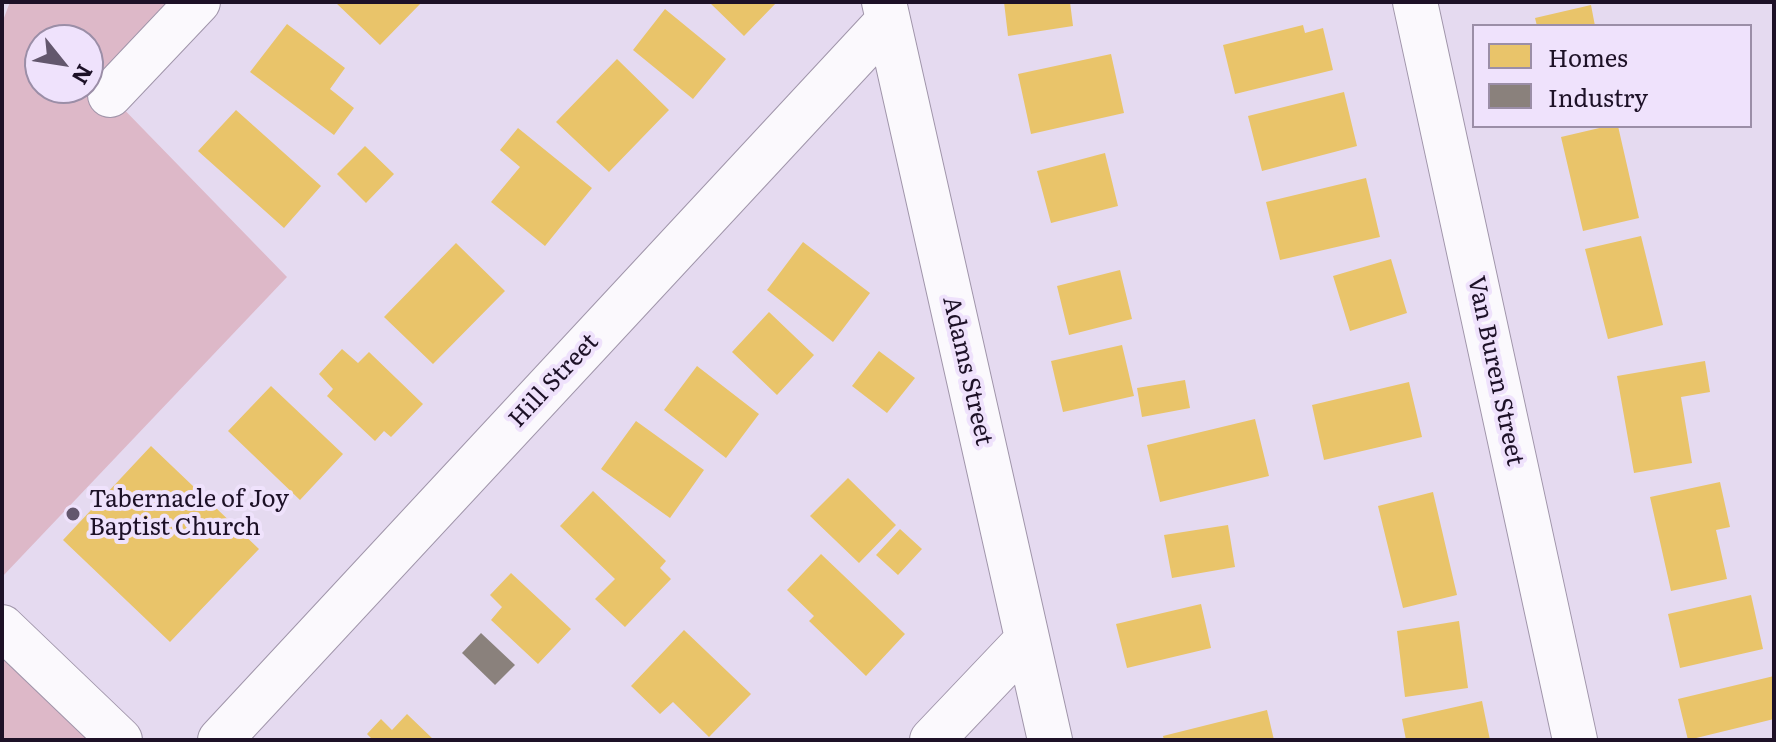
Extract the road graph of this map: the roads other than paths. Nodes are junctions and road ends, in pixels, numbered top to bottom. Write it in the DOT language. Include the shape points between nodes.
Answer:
graph roads {
  1 [pos="198,2"];
  2 [pos="1415,2"];
  3 [pos="886,12"];
  4 [pos="110,95"];
  5 [pos="2,627"];
  6 [pos="1027,640"];
  7 [pos="120,740"];
  8 [pos="220,740"];
  9 [pos="932,740"];
  10 [pos="1050,740"];
  11 [pos="1575,740"];
  1 -- 4 [label="street"];
  2 -- 11 [label="street, Van Buren Street"];
  3 -- 6 [label="street, Adams Street"];
  3 -- 8 [label="street, Hill Street"];
  5 -- 7 [label="street"];
  6 -- 9 [label="street"];
  6 -- 10 [label="street, Adams Street"];
}
